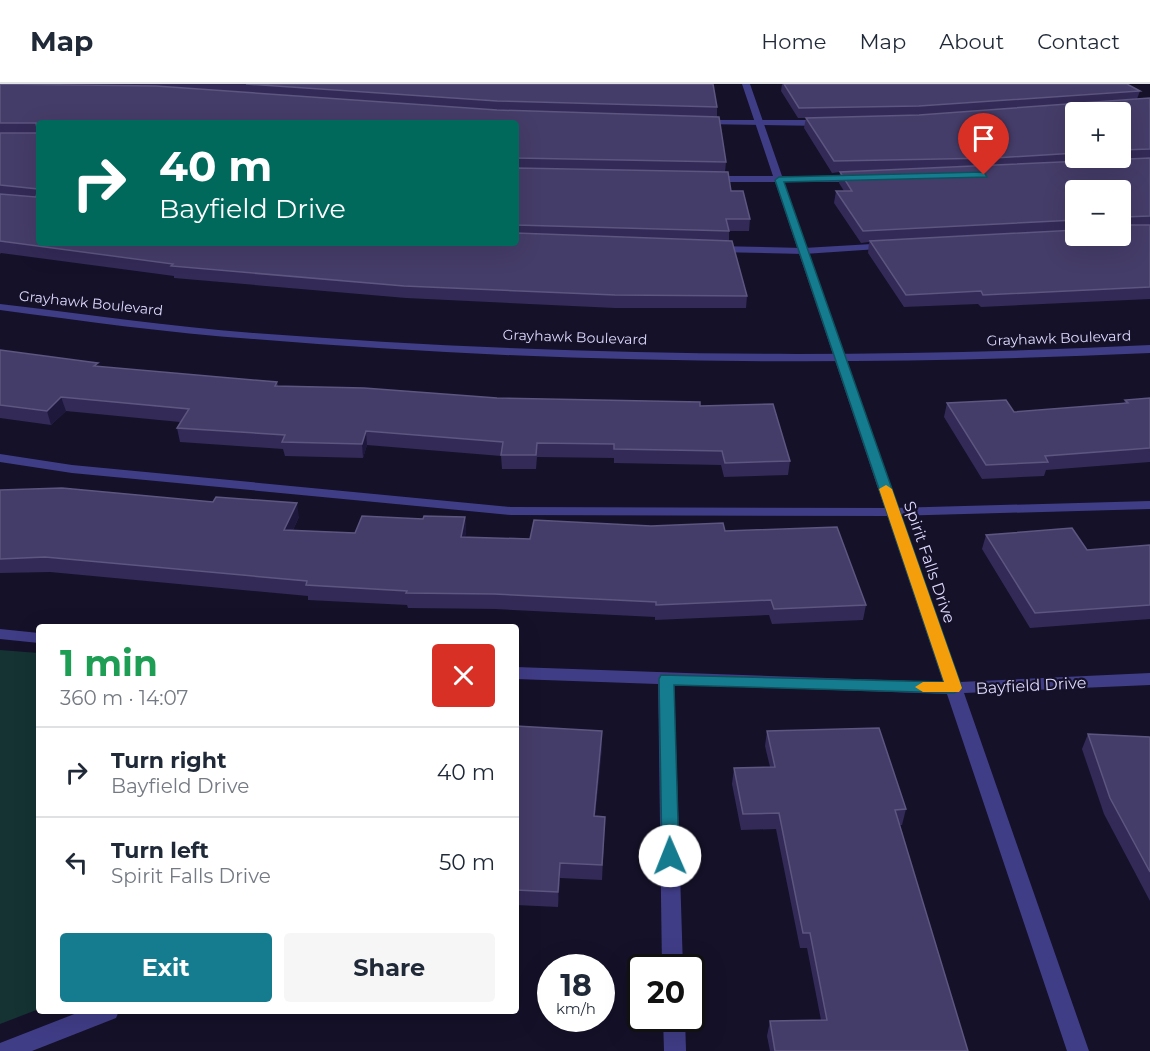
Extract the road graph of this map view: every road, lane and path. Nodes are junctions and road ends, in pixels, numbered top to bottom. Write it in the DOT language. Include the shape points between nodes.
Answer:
graph roads {
  1 [pos="746,84"];
  2 [pos="688,122"];
  3 [pos="839,122"];
  4 [pos="760,124"];
  5 [pos="868,178"];
  6 [pos="693,179"];
  7 [pos="779,180"];
  8 [pos="899,246"];
  9 [pos="706,249"];
  10 [pos="804,251"];
  11 [pos="0,307"];
  12 [pos="1150,349"];
  13 [pos="841,360"];
  14 [pos="0,458"];
  15 [pos="1150,505"];
  16 [pos="893,512"];
  17 [pos="0,634"];
  18 [pos="36,638"];
  19 [pos="519,674"];
  20 [pos="666,679"];
  21 [pos="1150,679"];
  22 [pos="954,688"];
  23 [pos="673,954"];
  24 [pos="100,1014"];
  25 [pos="674,1032"];
  26 [pos="5,1051"];
  27 [pos="675,1051"];
  28 [pos="1078,1051"];
  1 -- 4 [label="street, Spirit Falls Drive"];
  2 -- 4 [label="street"];
  3 -- 4 [label="street"];
  4 -- 7 [label="street, Spirit Falls Drive"];
  5 -- 7 [label="street"];
  6 -- 7 [label="street"];
  7 -- 10 [label="street, Spirit Falls Drive"];
  8 -- 10 [label="street"];
  9 -- 10 [label="street"];
  10 -- 13 [label="street, Spirit Falls Drive"];
  11 -- 13 [label="street, Grayhawk Boulevard" via="252,336 553,353"];
  12 -- 13 [label="street, Grayhawk Boulevard"];
  13 -- 16 [label="street, Spirit Falls Drive"];
  14 -- 16 [label="street" via="511,511"];
  15 -- 16 [label="street"];
  16 -- 22 [label="street, Spirit Falls Drive"];
  17 -- 18 [label="street"];
  19 -- 20 [label="street, Bayfield Drive"];
  20 -- 22 [label="street, Bayfield Drive"];
  20 -- 23 [label="street"];
  21 -- 22 [label="street, Bayfield Drive"];
  22 -- 28 [label="street, Spirit Falls Drive"];
  24 -- 26 [label="street"];
  25 -- 27 [label="street"];
}
